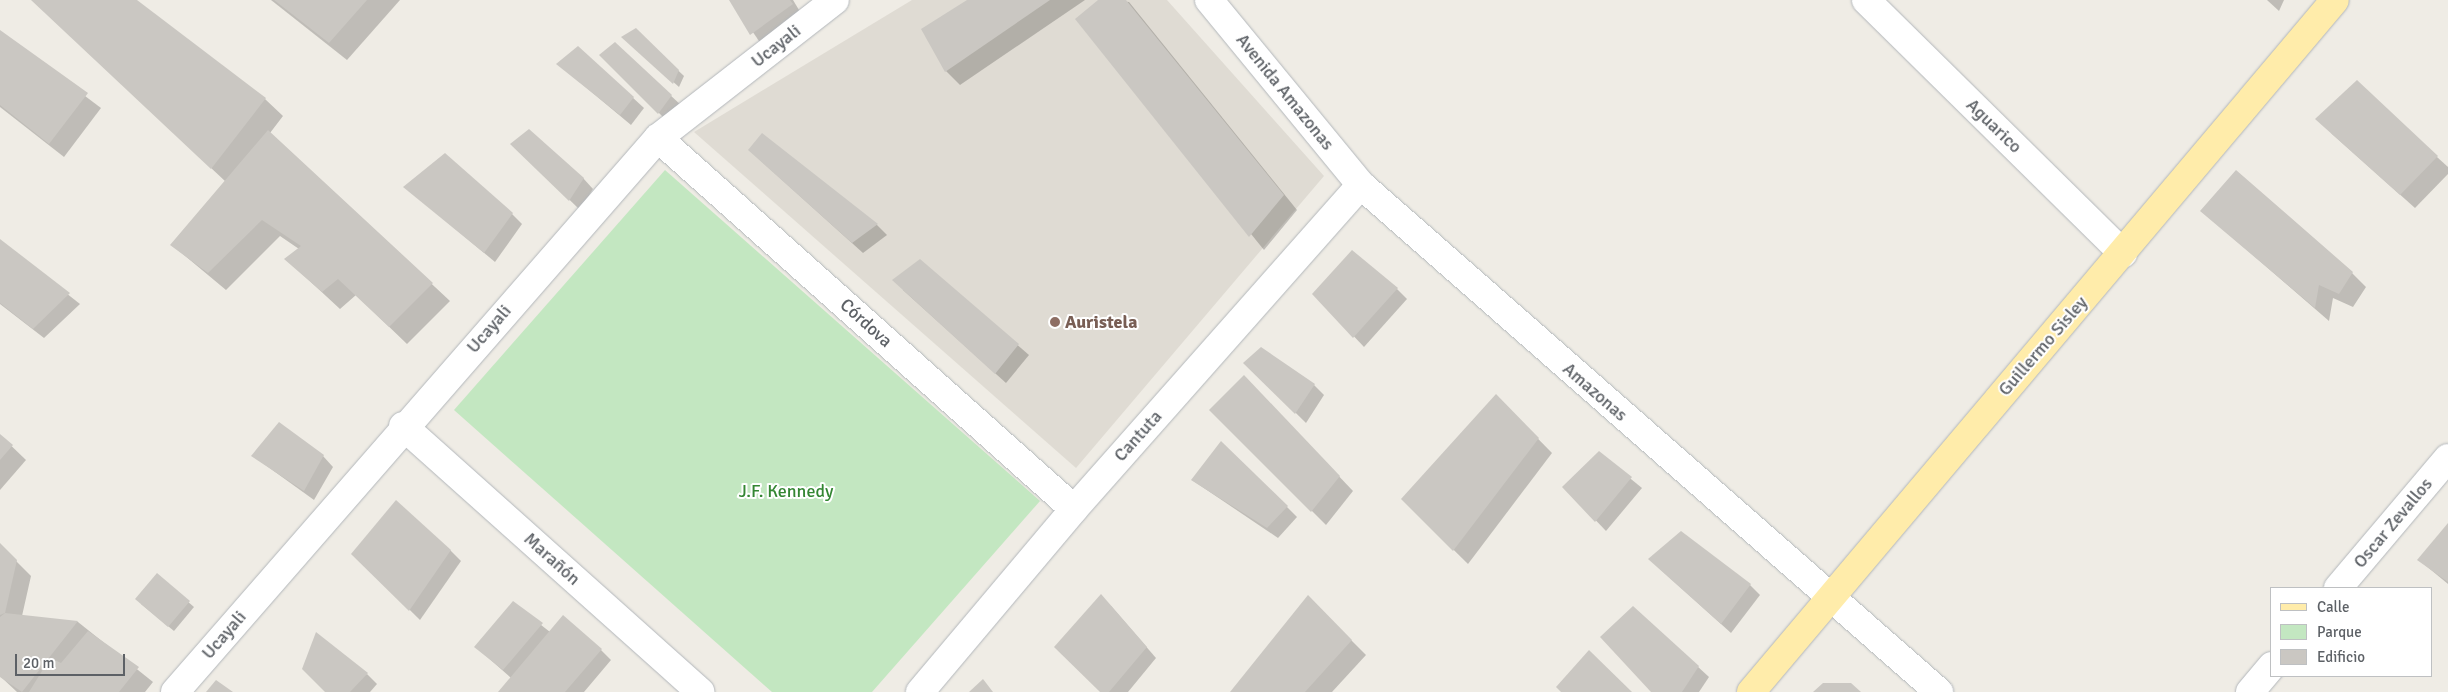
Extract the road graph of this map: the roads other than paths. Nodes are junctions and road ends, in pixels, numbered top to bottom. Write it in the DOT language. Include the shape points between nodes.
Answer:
graph roads {
  1 [pos="835,0"];
  2 [pos="1209,0"];
  3 [pos="1866,0"];
  4 [pos="2335,0"];
  5 [pos="658,138"];
  6 [pos="1360,185"];
  7 [pos="2123,253"];
  8 [pos="403,426"];
  9 [pos="2448,458"];
  10 [pos="1074,509"];
  11 [pos="2339,587"];
  12 [pos="1830,599"];
  13 [pos="2270,668"];
  14 [pos="175,692"];
  15 [pos="700,692"];
  16 [pos="920,692"];
  17 [pos="1750,692"];
  18 [pos="1939,692"];
  19 [pos="2250,692"];
  1 -- 5 [label="street, Ucayali"];
  2 -- 6 [label="street, Avenida Amazonas"];
  3 -- 7 [label="street, Aguarico"];
  4 -- 7 [label="main road, Guillermo Sisley"];
  5 -- 8 [label="street, Ucayali"];
  5 -- 10 [label="street, Córdova"];
  6 -- 10 [label="street, Cantuta"];
  6 -- 12 [label="street, Amazonas"];
  7 -- 12 [label="main road, Guillermo Sisley"];
  8 -- 14 [label="street, Ucayali"];
  8 -- 15 [label="street, Marañón"];
  9 -- 11 [label="street, Oscar Zevallos"];
  10 -- 16 [label="street, Cantuta"];
  12 -- 17 [label="main road, Guillermo Sisley"];
  12 -- 18 [label="street, Amazonas"];
  13 -- 19 [label="street"];
}
